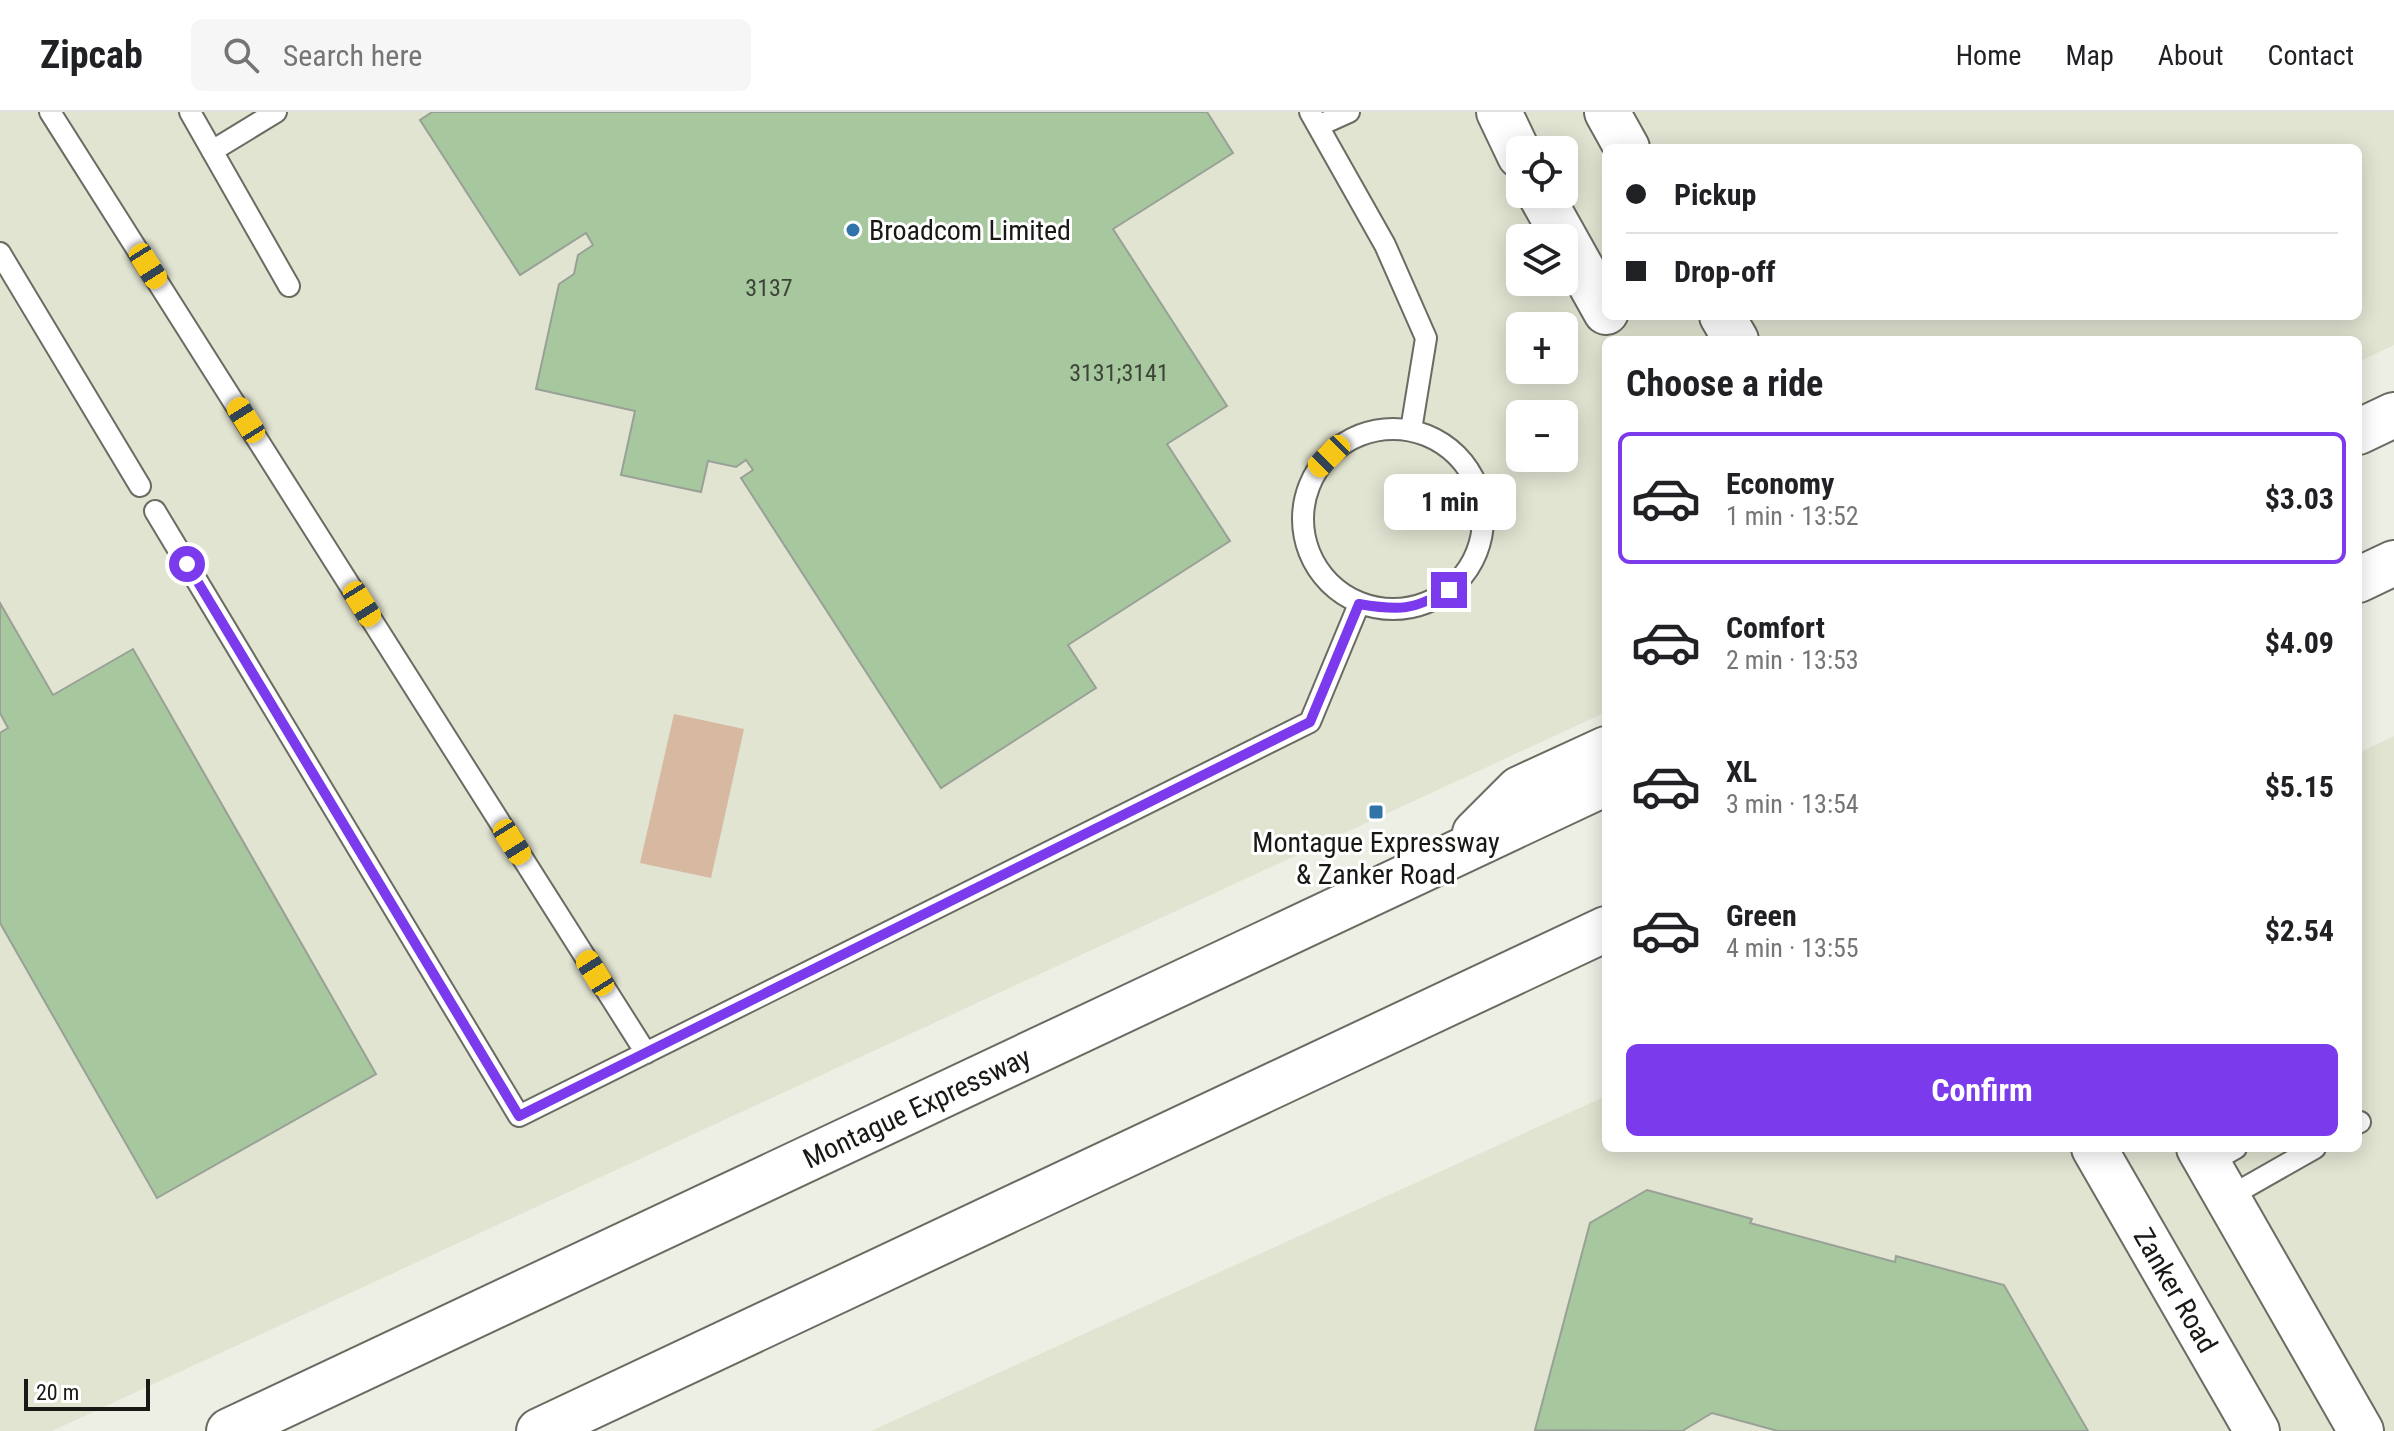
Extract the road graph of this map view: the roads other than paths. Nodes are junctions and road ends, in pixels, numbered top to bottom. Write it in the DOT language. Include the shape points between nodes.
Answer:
graph roads {
  1 [pos="50,112"];
  2 [pos="190,112"];
  3 [pos="276,112"];
  4 [pos="1349,112"];
  5 [pos="1499,112"];
  6 [pos="1607,112"];
  7 [pos="1314,119"];
  8 [pos="1510,136"];
  9 [pos="1625,144"];
  10 [pos="212,151"];
  11 [pos="1548,208"];
  12 [pos="0,253"];
  13 [pos="289,286"];
  14 [pos="1602,305"];
  15 [pos="2394,415"];
  16 [pos="1411,430"];
  17 [pos="2362,430"];
  18 [pos="140,486"];
  19 [pos="155,511"];
  20 [pos="2394,563"];
  21 [pos="2362,578"];
  22 [pos="1359,604"];
  23 [pos="1602,751"];
  24 [pos="1602,785"];
  25 [pos="1453,856"];
  26 [pos="1602,931"];
  27 [pos="646,1053"];
  28 [pos="2096,1152"];
  29 [pos="2290,1152"];
  30 [pos="2217,1164"];
  31 [pos="229,1431"];
  32 [pos="539,1431"];
  33 [pos="2257,1431"];
  34 [pos="2361,1431"];
  1 -- 27 [label="lane"];
  2 -- 10 [label="lane"];
  3 -- 10 [label="lane"];
  4 -- 7 [label="lane"];
  5 -- 8 [label="main road"];
  6 -- 9 [label="main road"];
  7 -- 16 [label="lane" via="1385,245 1426,338"];
  10 -- 13 [label="lane"];
  11 -- 14 [label="main road"];
  12 -- 18 [label="lane"];
  15 -- 17 [label="main road"];
  16 -- 22 [label="lane" via="1376,429 1343,442 1315,470 1302,508 1306,547 1326,582"];
  16 -- 22 [label="lane" via="1443,443 1468,468 1482,499 1483,534 1471,567 1449,590 1421,605 1390,610"];
  19 -- 27 [label="lane" via="519,1116"];
  20 -- 21 [label="main road"];
  22 -- 27 [label="lane" via="1310,722"];
  23 -- 25 [label="main road" via="1519,789"];
  24 -- 25 [label="main road, Montague Expressway"];
  25 -- 31 [label="main road, Montague Expressway"];
  26 -- 32 [label="main road"];
  28 -- 33 [label="main road, Zanker Road"];
  29 -- 30 [label="lane"];
  30 -- 34 [label="main road"];
}
